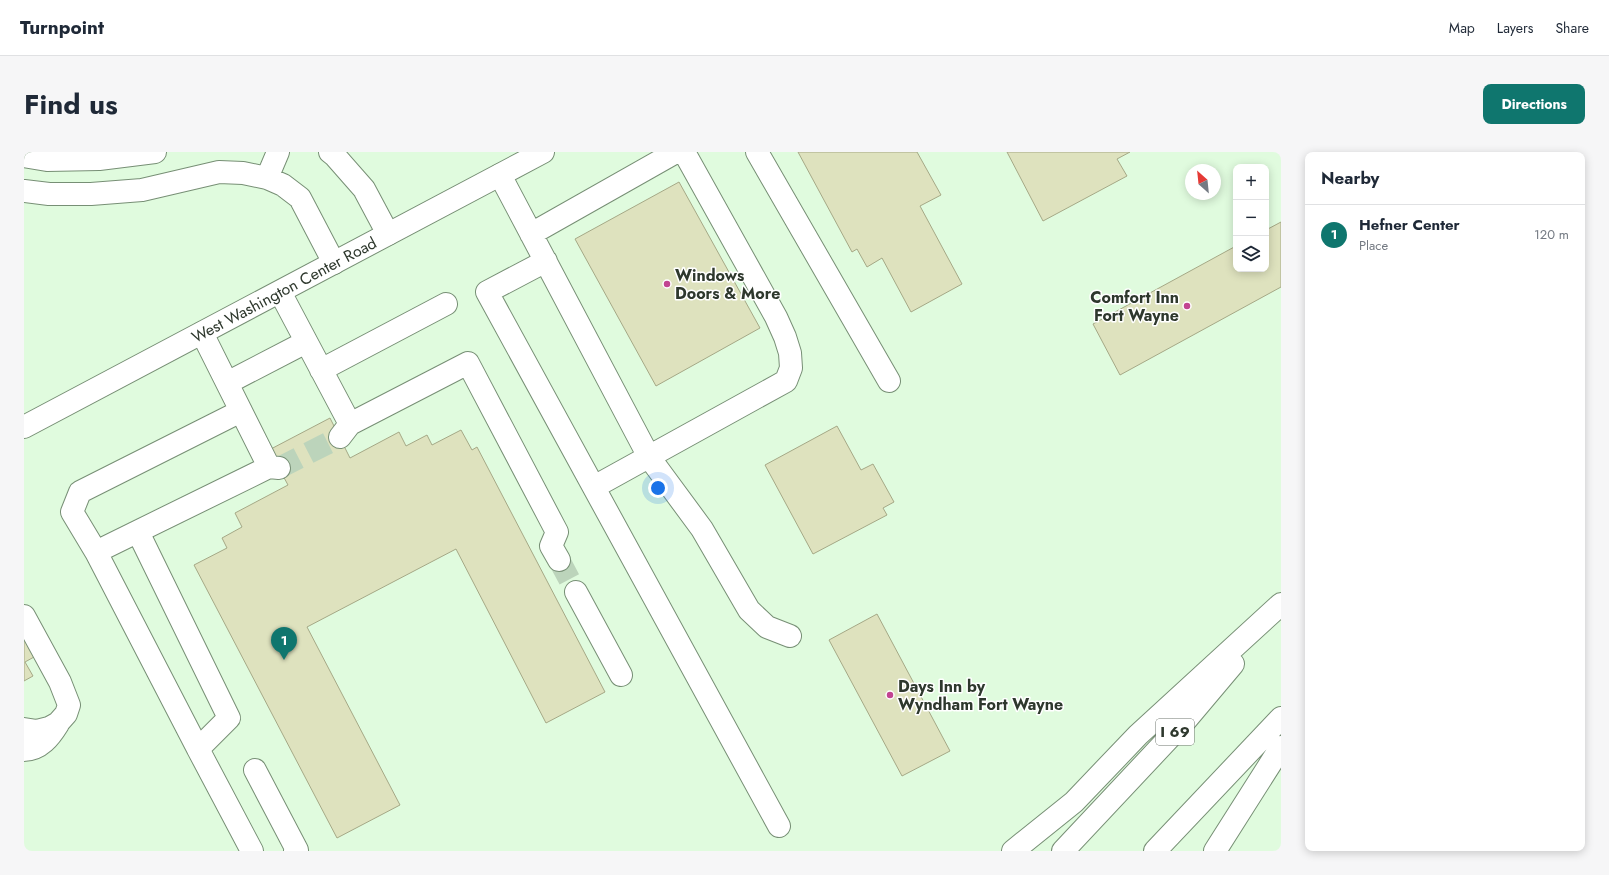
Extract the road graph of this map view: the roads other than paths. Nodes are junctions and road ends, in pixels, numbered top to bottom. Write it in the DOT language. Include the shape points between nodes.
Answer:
graph roads {
  1 [pos="155,152"];
  2 [pos="278,152"];
  3 [pos="330,152"];
  4 [pos="543,152"];
  5 [pos="676,152"];
  6 [pos="684,152"];
  7 [pos="757,152"];
  8 [pos="24,156"];
  9 [pos="500,175"];
  10 [pos="267,178"];
  11 [pos="24,191"];
  12 [pos="388,234"];
  13 [pos="531,234"];
  14 [pos="546,261"];
  15 [pos="334,263"];
  16 [pos="280,292"];
  17 [pos="446,304"];
  18 [pos="202,333"];
  19 [pos="306,342"];
  20 [pos="321,370"];
  21 [pos="888,380"];
  22 [pos="227,383"];
  23 [pos="241,411"];
  24 [pos="24,427"];
  25 [pos="649,457"];
  26 [pos="594,487"];
  27 [pos="138,532"];
  28 [pos="96,552"];
  29 [pos="559,560"];
  30 [pos="576,592"];
  31 [pos="1281,606"];
  32 [pos="24,616"];
  33 [pos="790,636"];
  34 [pos="621,675"];
  35 [pos="1281,718"];
  36 [pos="58,723"];
  37 [pos="24,729"];
  38 [pos="1281,747"];
  39 [pos="198,749"];
  40 [pos="24,750"];
  41 [pos="255,770"];
  42 [pos="779,826"];
  43 [pos="252,851"];
  44 [pos="295,851"];
  45 [pos="1013,851"];
  46 [pos="1063,851"];
  47 [pos="1155,851"];
  48 [pos="1215,851"];
  1 -- 8 [label="main road" via="99,159 47,160"];
  2 -- 10 [label="main road"];
  3 -- 12 [label="main road" via="364,189"];
  4 -- 9 [label="main road, West Washington Center Road"];
  5 -- 13 [label="main road"];
  6 -- 25 [label="main road" via="776,317 790,353 792,368 786,381"];
  7 -- 21 [label="main road"];
  9 -- 12 [label="main road, West Washington Center Road"];
  9 -- 13 [label="main road"];
  10 -- 11 [label="main road" via="243,172 219,172 142,190 91,194"];
  10 -- 15 [label="main road" via="283,185 300,198"];
  12 -- 15 [label="main road, West Washington Center Road"];
  13 -- 14 [label="main road"];
  14 -- 25 [label="main road"];
  14 -- 26 [label="main road" via="487,292"];
  15 -- 16 [label="main road, West Washington Center Road"];
  16 -- 18 [label="main road, West Washington Center Road"];
  16 -- 19 [label="main road"];
  17 -- 20 [label="main road"];
  18 -- 22 [label="main road"];
  18 -- 24 [label="main road, West Washington Center Road"];
  19 -- 20 [label="main road"];
  19 -- 22 [label="main road"];
  20 -- 29 [label="main road" via="345,430 468,363 557,532 551,546"];
  22 -- 23 [label="main road"];
  23 -- 27 [label="main road" via="274,468"];
  23 -- 28 [label="main road" via="80,492 72,512"];
  25 -- 26 [label="main road"];
  25 -- 33 [label="main road" via="702,529 749,610 768,627"];
  26 -- 42 [label="main road"];
  27 -- 28 [label="main road"];
  27 -- 39 [label="main road" via="229,718"];
  28 -- 39 [label="main road"];
  30 -- 34 [label="main road"];
  31 -- 45 [label="main road" via="1138,735 1074,802"];
  31 -- 46 [label="main road, I 69" via="1185,721"];
  32 -- 36 [label="main road" via="60,682 69,705 66,714"];
  35 -- 47 [label="main road"];
  36 -- 37 [label="main road" via="37,731"];
  36 -- 40 [label="main road" via="40,746"];
  38 -- 48 [label="main road"];
  39 -- 43 [label="main road"];
  41 -- 44 [label="main road" via="297,850"];
}
